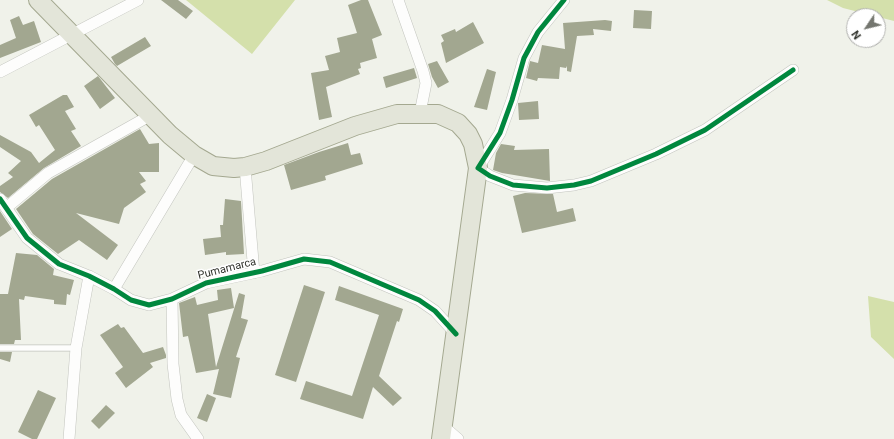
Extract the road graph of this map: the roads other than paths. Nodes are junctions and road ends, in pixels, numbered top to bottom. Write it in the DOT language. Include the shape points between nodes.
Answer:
graph roads {
  1 [pos="38,0"];
  2 [pos="138,0"];
  3 [pos="398,0"];
  4 [pos="564,0"];
  5 [pos="72,36"];
  6 [pos="793,70"];
  7 [pos="0,72"];
  8 [pos="420,113"];
  9 [pos="151,115"];
  10 [pos="194,155"];
  11 [pos="245,167"];
  12 [pos="478,168"];
  13 [pos="0,199"];
  14 [pos="6,208"];
  15 [pos="254,273"];
  16 [pos="89,276"];
  17 [pos="114,289"];
  18 [pos="172,299"];
  19 [pos="456,334"];
  20 [pos="0,348"];
  21 [pos="76,348"];
  22 [pos="442,433"];
  23 [pos="69,439"];
  24 [pos="198,439"];
  25 [pos="458,439"];
  1 -- 5 [label="main road"];
  2 -- 5 [label="street"];
  3 -- 8 [label="street" via="426,83"];
  4 -- 12 [label="street" via="538,32 524,58 500,133"];
  5 -- 7 [label="street"];
  5 -- 9 [label="main road"];
  6 -- 12 [label="street" via="705,130 591,181 559,187 523,187 490,176"];
  8 -- 11 [label="main road" via="397,114 355,126"];
  8 -- 12 [label="main road" via="438,114 458,122 473,144"];
  9 -- 10 [label="main road"];
  9 -- 14 [label="street" via="48,173"];
  10 -- 11 [label="main road" via="213,166"];
  10 -- 17 [label="street"];
  11 -- 15 [label="street"];
  12 -- 19 [label="main road"];
  13 -- 14 [label="street, Pumamarca"];
  14 -- 16 [label="street, Pumamarca" via="27,238 59,264"];
  15 -- 18 [label="street, Pumamarca" via="206,283"];
  15 -- 19 [label="street, Pumamarca" via="304,260 330,262 419,300 435,311"];
  16 -- 17 [label="street, Pumamarca"];
  16 -- 21 [label="street"];
  17 -- 18 [label="street, Pumamarca" via="131,300 149,305"];
  18 -- 24 [label="street" via="173,364 177,398 181,415"];
  19 -- 22 [label="main road"];
  20 -- 21 [label="lane"];
  21 -- 23 [label="street"];
  22 -- 25 [label="street"];
}
